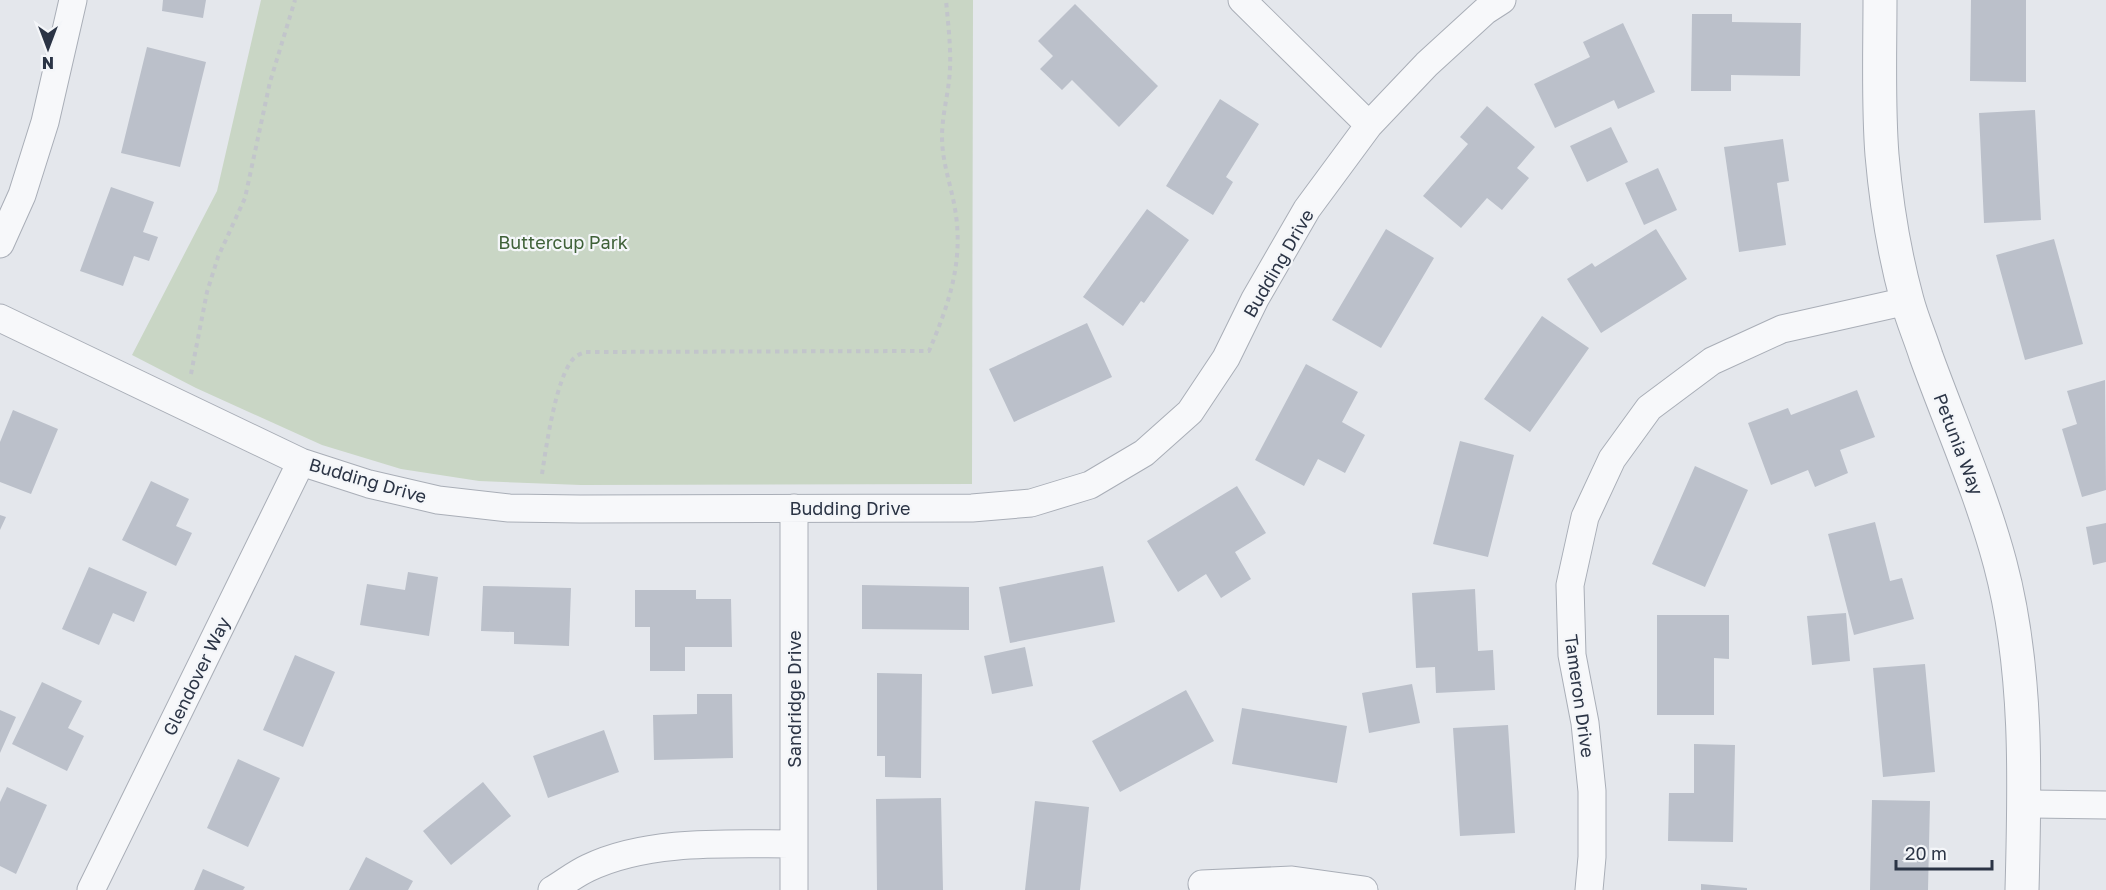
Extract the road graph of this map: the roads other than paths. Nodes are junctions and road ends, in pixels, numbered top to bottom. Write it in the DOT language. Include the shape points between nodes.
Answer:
graph roads {
  1 [pos="73,0"];
  2 [pos="1242,0"];
  3 [pos="1502,0"];
  4 [pos="1880,0"];
  5 [pos="1370,125"];
  6 [pos="0,244"];
  7 [pos="1907,301"];
  8 [pos="0,318"];
  9 [pos="301,462"];
  10 [pos="794,508"];
  11 [pos="2025,804"];
  12 [pos="2106,805"];
  13 [pos="794,844"];
  14 [pos="1202,884"];
  15 [pos="91,890"];
  16 [pos="552,890"];
  17 [pos="794,890"];
  18 [pos="1364,890"];
  19 [pos="1589,890"];
  20 [pos="2022,890"];
  1 -- 6 [label="street" via="45,122 22,195"];
  2 -- 5 [label="street"];
  3 -- 5 [label="street, Budding Drive" via="1426,64"];
  4 -- 7 [label="street, Petunia Way" via="1882,156"];
  5 -- 10 [label="street, Budding Drive" via="1307,209 1226,358 1190,412 1144,453 1090,485 1031,503 972,508"];
  7 -- 11 [label="street, Petunia Way" via="2000,564 2015,643"];
  7 -- 19 [label="street, Tameron Drive" via="1782,329 1712,361 1650,408 1612,459 1586,518 1570,585 1572,655 1586,723 1592,791"];
  8 -- 9 [label="street, Budding Drive"];
  9 -- 10 [label="street, Budding Drive" via="369,484 438,500 509,508"];
  9 -- 15 [label="street, Glendover Way"];
  10 -- 13 [label="street, Sandridge Drive"];
  11 -- 12 [label="street"];
  11 -- 20 [label="street, Petunia Way"];
  13 -- 16 [label="street" via="697,844 642,850 588,868"];
  13 -- 17 [label="street, Sandridge Drive"];
  14 -- 18 [label="street" via="1292,880"];
}
